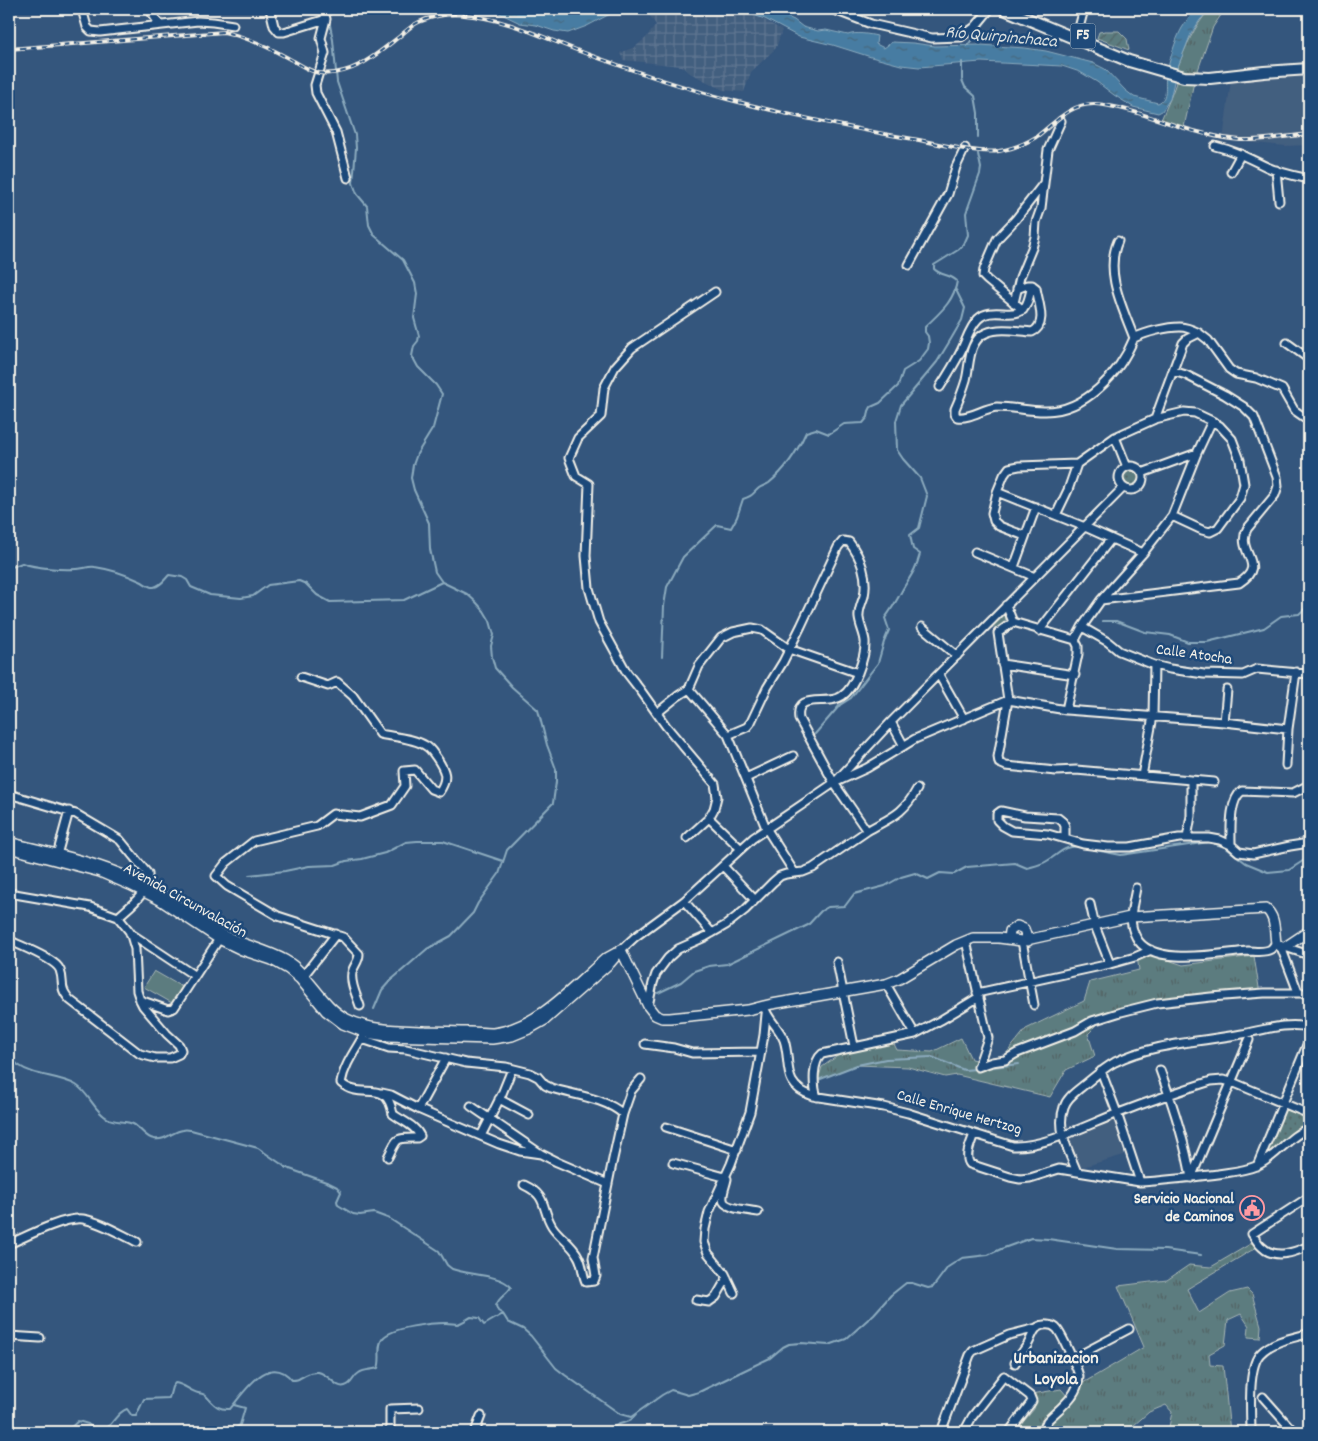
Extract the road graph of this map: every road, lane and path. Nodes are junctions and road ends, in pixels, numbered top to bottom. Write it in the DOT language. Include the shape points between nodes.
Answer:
graph roads {
  1 [pos="82,9"];
  2 [pos="149,9"];
  3 [pos="270,9"];
  4 [pos="323,9"];
  5 [pos="832,9"];
  6 [pos="990,9"];
  7 [pos="1004,9"];
  8 [pos="1017,9"];
  9 [pos="1084,9"];
  10 [pos="326,19"];
  11 [pos="160,25"];
  12 [pos="233,25"];
  13 [pos="1077,36"];
  14 [pos="1309,69"];
  15 [pos="1060,121"];
  16 [pos="1215,146"];
  17 [pos="965,148"];
  18 [pos="1241,154"];
  19 [pos="1276,170"];
  20 [pos="1231,172"];
  21 [pos="348,178"];
  22 [pos="1309,179"];
  23 [pos="1044,183"];
  24 [pos="1279,201"];
  25 [pos="1118,241"];
  26 [pos="909,265"];
  27 [pos="1032,285"];
  28 [pos="1017,289"];
  29 [pos="715,292"];
  30 [pos="1014,303"];
  31 [pos="1024,310"];
  32 [pos="1199,333"];
  33 [pos="1134,338"];
  34 [pos="1287,342"];
  35 [pos="1309,359"];
  36 [pos="1173,371"];
  37 [pos="940,387"];
  38 [pos="1309,417"];
  39 [pos="1155,419"];
  40 [pos="1212,421"];
  41 [pos="1115,437"];
  42 [pos="1197,453"];
  43 [pos="1077,464"];
  44 [pos="1127,467"];
  45 [pos="1142,473"];
  46 [pos="1123,488"];
  47 [pos="996,492"];
  48 [pos="1036,508"];
  49 [pos="1056,515"];
  50 [pos="1172,516"];
  51 [pos="1085,527"];
  52 [pos="1025,536"];
  53 [pos="1111,539"];
  54 [pos="975,552"];
  55 [pos="1142,553"];
  56 [pos="1014,567"];
  57 [pos="1035,577"];
  58 [pos="1101,600"];
  59 [pos="1006,605"];
  60 [pos="1013,622"];
  61 [pos="922,627"];
  62 [pos="1082,627"];
  63 [pos="983,628"];
  64 [pos="1039,631"];
  65 [pos="998,633"];
  66 [pos="1075,640"];
  67 [pos="789,649"];
  68 [pos="957,656"];
  69 [pos="1002,664"];
  70 [pos="1154,666"];
  71 [pos="1296,672"];
  72 [pos="858,673"];
  73 [pos="1309,674"];
  74 [pos="939,675"];
  75 [pos="1074,675"];
  76 [pos="301,678"];
  77 [pos="689,689"];
  78 [pos="1227,690"];
  79 [pos="1008,700"];
  80 [pos="1066,710"];
  81 [pos="657,713"];
  82 [pos="1153,716"];
  83 [pos="964,719"];
  84 [pos="892,722"];
  85 [pos="1224,722"];
  86 [pos="1288,728"];
  87 [pos="728,735"];
  88 [pos="904,746"];
  89 [pos="793,756"];
  90 [pos="859,758"];
  91 [pos="1286,765"];
  92 [pos="867,768"];
  93 [pos="1142,776"];
  94 [pos="746,778"];
  95 [pos="1191,780"];
  96 [pos="1214,782"];
  97 [pos="834,783"];
  98 [pos="1309,786"];
  99 [pos="917,789"];
  100 [pos="9,794"];
  101 [pos="69,811"];
  102 [pos="709,818"];
  103 [pos="766,828"];
  104 [pos="867,831"];
  105 [pos="687,838"];
  106 [pos="1065,838"];
  107 [pos="1188,838"];
  108 [pos="9,842"];
  109 [pos="1309,843"];
  110 [pos="1231,845"];
  111 [pos="9,848"];
  112 [pos="741,849"];
  113 [pos="58,855"];
  114 [pos="723,866"];
  115 [pos="794,872"];
  116 [pos="1136,888"];
  117 [pos="145,889"];
  118 [pos="9,893"];
  119 [pos="755,900"];
  120 [pos="684,901"];
  121 [pos="1090,904"];
  122 [pos="118,917"];
  123 [pos="1130,917"];
  124 [pos="1095,926"];
  125 [pos="1309,931"];
  126 [pos="130,932"];
  127 [pos="712,933"];
  128 [pos="336,934"];
  129 [pos="221,936"];
  130 [pos="1009,939"];
  131 [pos="9,940"];
  132 [pos="966,941"];
  133 [pos="1025,941"];
  134 [pos="1280,945"];
  135 [pos="620,950"];
  136 [pos="1150,950"];
  137 [pos="1309,955"];
  138 [pos="837,962"];
  139 [pos="1110,964"];
  140 [pos="304,975"];
  141 [pos="195,976"];
  142 [pos="1029,982"];
  143 [pos="886,984"];
  144 [pos="842,991"];
  145 [pos="1298,992"];
  146 [pos="1309,993"];
  147 [pos="978,995"];
  148 [pos="140,1000"];
  149 [pos="1034,1005"];
  150 [pos="360,1006"];
  151 [pos="648,1006"];
  152 [pos="765,1010"];
  153 [pos="1309,1027"];
  154 [pos="915,1034"];
  155 [pos="364,1036"];
  156 [pos="1249,1040"];
  157 [pos="1309,1040"];
  158 [pos="645,1044"];
  159 [pos="854,1046"];
  160 [pos="760,1052"];
  161 [pos="446,1058"];
  162 [pos="512,1069"];
  163 [pos="1160,1070"];
  164 [pos="1102,1071"];
  165 [pos="640,1079"];
  166 [pos="1232,1082"];
  167 [pos="382,1093"];
  168 [pos="1169,1096"];
  169 [pos="817,1097"];
  170 [pos="499,1099"];
  171 [pos="1283,1103"];
  172 [pos="471,1106"];
  173 [pos="418,1109"];
  174 [pos="1118,1113"];
  175 [pos="623,1114"];
  176 [pos="1309,1114"];
  177 [pos="529,1115"];
  178 [pos="490,1119"];
  179 [pos="666,1127"];
  180 [pos="1309,1128"];
  181 [pos="974,1134"];
  182 [pos="1062,1135"];
  183 [pos="481,1136"];
  184 [pos="737,1150"];
  185 [pos="541,1154"];
  186 [pos="388,1157"];
  187 [pos="674,1163"];
  188 [pos="731,1164"];
  189 [pos="1257,1166"];
  190 [pos="1076,1172"];
  191 [pos="724,1177"];
  192 [pos="1191,1178"];
  193 [pos="1140,1182"];
  194 [pos="608,1184"];
  195 [pos="524,1185"];
  196 [pos="1309,1197"];
  197 [pos="758,1212"];
  198 [pos="137,1242"];
  199 [pos="9,1244"];
  200 [pos="1309,1246"];
  201 [pos="726,1278"];
  202 [pos="734,1293"];
  203 [pos="696,1300"];
  204 [pos="1037,1328"];
  205 [pos="1129,1329"];
  206 [pos="1309,1334"];
  207 [pos="9,1336"];
  208 [pos="40,1338"];
  209 [pos="1072,1359"];
  210 [pos="1015,1363"];
  211 [pos="1262,1397"];
  212 [pos="419,1408"];
  213 [pos="481,1416"];
  214 [pos="1309,1428"];
  215 [pos="390,1432"];
  216 [pos="475,1432"];
  217 [pos="941,1432"];
  218 [pos="964,1432"];
  219 [pos="1009,1432"];
  220 [pos="1046,1432"];
  221 [pos="1252,1432"];
  222 [pos="1294,1432"];
  223 [pos="1304,1432"];
  1 -- 11 [label="street" via="91,31"];
  2 -- 11 [label="street"];
  3 -- 10 [label="street" via="279,32"];
  4 -- 10 [label="street"];
  5 -- 6 [label="street" via="871,24 932,38 961,38"];
  7 -- 13 [label="highway, F5"];
  8 -- 13 [label="highway, F5"];
  9 -- 13 [label="street"];
  10 -- 21 [label="street" via="321,38 325,53 315,85 316,93 336,132"];
  11 -- 12 [label="street" via="198,21"];
  13 -- 14 [label="highway, F5" via="1131,56 1153,68 1184,77 1199,79"];
  15 -- 23 [label="street" via="1048,150"];
  16 -- 18 [label="street"];
  17 -- 26 [label="street" via="948,194"];
  18 -- 19 [label="street"];
  18 -- 20 [label="street"];
  19 -- 22 [label="street"];
  19 -- 24 [label="street"];
  23 -- 28 [label="street" via="1035,237"];
  23 -- 30 [label="street" via="997,239 984,269 983,276"];
  25 -- 33 [label="street" via="1114,250 1113,274"];
  27 -- 28 [label="street"];
  27 -- 31 [label="street"];
  27 -- 33 [label="street" via="1036,288 1040,325 1032,332 998,330 977,339 956,409 957,418 998,407 1044,412 1060,410 1085,400 1112,374 1129,352"];
  28 -- 30 [label="street"];
  29 -- 81 [label="street" via="632,348 615,367 604,388 601,416 578,438 569,458 576,476 589,484 586,556 589,588 599,622 626,673"];
  30 -- 31 [label="street"];
  31 -- 37 [label="street" via="1012,314 986,313 978,319"];
  32 -- 33 [label="street" via="1181,326"];
  32 -- 36 [label="street" via="1183,343"];
  32 -- 38 [label="street" via="1229,369 1282,389 1294,410"];
  34 -- 35 [label="street"];
  36 -- 39 [label="street"];
  36 -- 58 [label="street" via="1225,395 1254,417 1278,486 1275,495 1244,535 1243,542 1252,568 1248,577 1239,583"];
  39 -- 40 [label="street" via="1184,412"];
  39 -- 41 [label="street"];
  40 -- 42 [label="street"];
  40 -- 50 [label="street" via="1232,439 1240,460 1244,484 1240,498 1218,528 1210,532"];
  41 -- 43 [label="street"];
  41 -- 44 [label="street"];
  42 -- 45 [label="street"];
  42 -- 50 [label="street"];
  43 -- 47 [label="street" via="1009,468"];
  43 -- 49 [label="street"];
  44 -- 45 [label="street" via="1134,466"];
  44 -- 46 [label="street" via="1119,476"];
  45 -- 46 [label="street" via="1143,482 1138,488 1130,491"];
  46 -- 51 [label="street"];
  47 -- 48 [label="street"];
  47 -- 52 [label="street" via="992,513 994,521"];
  48 -- 49 [label="street"];
  48 -- 52 [label="street"];
  49 -- 51 [label="street"];
  50 -- 55 [label="street"];
  51 -- 53 [label="street"];
  51 -- 57 [label="street"];
  52 -- 56 [label="street"];
  53 -- 55 [label="street"];
  53 -- 64 [label="street"];
  54 -- 56 [label="street"];
  55 -- 58 [label="street"];
  56 -- 57 [label="street"];
  57 -- 59 [label="street"];
  58 -- 62 [label="street"];
  59 -- 60 [label="street"];
  59 -- 63 [label="street"];
  60 -- 64 [label="street"];
  60 -- 65 [label="street"];
  61 -- 68 [label="street"];
  62 -- 66 [label="street"];
  62 -- 70 [label="street, Calle Atocha" via="1119,651"];
  63 -- 65 [label="street"];
  63 -- 68 [label="street"];
  64 -- 66 [label="street"];
  65 -- 69 [label="street"];
  66 -- 75 [label="street" via="1078,654"];
  67 -- 72 [label="street"];
  67 -- 72 [label="street" via="838,547 843,541 849,542 862,565 866,581 859,618 865,641 864,653"];
  67 -- 77 [label="street" via="762,630 752,628 733,632 721,638 709,651"];
  67 -- 87 [label="street" via="751,722"];
  68 -- 74 [label="street"];
  69 -- 75 [label="street"];
  69 -- 79 [label="street"];
  70 -- 71 [label="street, Calle Atocha" via="1204,674 1243,675 1257,668"];
  70 -- 82 [label="street"];
  71 -- 73 [label="street, Calle Atocha"];
  71 -- 86 [label="street"];
  72 -- 97 [label="street" via="843,696 835,700 805,702 798,712"];
  74 -- 83 [label="street"];
  74 -- 84 [label="street"];
  75 -- 80 [label="street"];
  76 -- 128 [label="street" via="328,686 338,682 354,696 380,734 425,746 445,769 445,784 439,792 432,789 415,770 404,771 405,786 392,806 360,817 333,814 317,826 254,841 226,863 216,876 278,916"];
  77 -- 81 [label="street"];
  77 -- 87 [label="street"];
  78 -- 85 [label="street"];
  79 -- 80 [label="street"];
  79 -- 83 [label="street"];
  79 -- 93 [label="street" via="998,757 1000,763 1056,771"];
  80 -- 82 [label="street"];
  81 -- 102 [label="street" via="715,784 717,797"];
  82 -- 85 [label="street"];
  82 -- 93 [label="street"];
  83 -- 88 [label="street"];
  84 -- 88 [label="street"];
  84 -- 90 [label="street"];
  85 -- 86 [label="street"];
  86 -- 91 [label="street"];
  87 -- 94 [label="street"];
  88 -- 92 [label="street"];
  89 -- 94 [label="street"];
  90 -- 92 [label="street"];
  90 -- 97 [label="street"];
  92 -- 97 [label="street"];
  93 -- 95 [label="street"];
  94 -- 103 [label="street"];
  95 -- 96 [label="street"];
  95 -- 107 [label="street"];
  97 -- 103 [label="street"];
  97 -- 104 [label="street"];
  98 -- 110 [label="street" via="1293,793 1242,791 1238,794 1234,801"];
  99 -- 104 [label="street" via="901,812"];
  100 -- 101 [label="street"];
  101 -- 113 [label="street"];
  101 -- 117 [label="street" via="120,840 148,874"];
  102 -- 105 [label="street"];
  102 -- 112 [label="street"];
  103 -- 112 [label="street"];
  103 -- 115 [label="street"];
  104 -- 115 [label="street" via="813,868"];
  106 -- 106 [label="street" via="1065,826 1058,818 1006,811 997,814 997,820 1012,831"];
  106 -- 107 [label="street" via="1083,844 1122,848"];
  107 -- 110 [label="street" via="1209,838"];
  108 -- 113 [label="main road, Avenida Circunvalación"];
  109 -- 110 [label="street" via="1253,854 1240,852"];
  111 -- 117 [label="main road, Avenida Circunvalación" via="100,872"];
  112 -- 114 [label="street"];
  113 -- 117 [label="main road, Avenida Circunvalación" via="133,879"];
  114 -- 119 [label="street"];
  114 -- 120 [label="street"];
  115 -- 119 [label="street" via="780,876"];
  116 -- 123 [label="street"];
  117 -- 122 [label="street"];
  117 -- 129 [label="main road, Avenida Circunvalación" via="163,895"];
  118 -- 122 [label="street" via="90,907"];
  119 -- 127 [label="street"];
  120 -- 127 [label="street"];
  120 -- 135 [label="street"];
  121 -- 124 [label="street"];
  122 -- 126 [label="street"];
  123 -- 124 [label="main road"];
  123 -- 134 [label="main road" via="1266,908 1273,918"];
  123 -- 136 [label="street" via="1136,937"];
  124 -- 133 [label="main road"];
  124 -- 139 [label="street"];
  125 -- 134 [label="main road"];
  126 -- 141 [label="street"];
  126 -- 148 [label="street"];
  127 -- 151 [label="street" via="678,949 668,958 656,974"];
  128 -- 140 [label="street"];
  128 -- 150 [label="street" via="344,937 359,954 352,982"];
  129 -- 140 [label="main road, Avenida Circunvalación" via="275,955"];
  129 -- 141 [label="street"];
  129 -- 155 [label="main road, Avenida Circunvalación" via="242,950 288,969 326,1011"];
  130 -- 132 [label="main road" via="973,938"];
  130 -- 133 [label="main road"];
  130 -- 133 [label="main road" via="1012,928 1020,926 1025,931"];
  131 -- 148 [label="street" via="59,967 63,992 70,1000 140,1054 170,1058 178,1054 181,1050 178,1045"];
  132 -- 143 [label="main road"];
  132 -- 147 [label="street"];
  133 -- 142 [label="street"];
  134 -- 136 [label="street" via="1264,951 1225,954 1171,956"];
  134 -- 137 [label="street"];
  134 -- 145 [label="street"];
  135 -- 140 [label="main road, Avenida Circunvalación" via="605,959 541,1015 510,1030 492,1033 367,1027 346,1019 330,1006"];
  135 -- 151 [label="main road"];
  135 -- 155 [label="main road, Avenida Circunvalación" via="610,963 545,1020 512,1036 492,1039"];
  136 -- 139 [label="street"];
  138 -- 144 [label="street"];
  139 -- 142 [label="street"];
  141 -- 148 [label="street" via="174,1008 168,1010"];
  142 -- 147 [label="street"];
  142 -- 149 [label="street"];
  143 -- 144 [label="main road"];
  143 -- 154 [label="street"];
  144 -- 152 [label="main road"];
  144 -- 159 [label="street"];
  145 -- 146 [label="street"];
  145 -- 147 [label="street" via="1211,996 1157,1003 1092,1021 1005,1060 978,1067 988,1038"];
  147 -- 154 [label="street"];
  151 -- 152 [label="main road" via="662,1018"];
  152 -- 160 [label="street"];
  152 -- 169 [label="street, Calle Enrique Hertzog" via="784,1042 792,1082 806,1094"];
  153 -- 164 [label="street" via="1284,1026 1156,1047 1116,1062"];
  154 -- 159 [label="street"];
  155 -- 161 [label="street" via="388,1048"];
  155 -- 167 [label="street" via="346,1066 341,1083 353,1090"];
  156 -- 166 [label="street"];
  157 -- 171 [label="street"];
  158 -- 160 [label="street" via="692,1053"];
  159 -- 169 [label="street" via="818,1057 814,1077"];
  160 -- 184 [label="street" via="750,1112"];
  161 -- 162 [label="street"];
  161 -- 173 [label="street"];
  162 -- 170 [label="street"];
  162 -- 175 [label="street" via="530,1073 551,1088 606,1103"];
  163 -- 168 [label="street"];
  164 -- 174 [label="street"];
  164 -- 182 [label="street" via="1064,1105"];
  165 -- 175 [label="street" via="631,1091"];
  166 -- 168 [label="street, Calle Enrique Hertzog" via="1211,1081"];
  166 -- 171 [label="street, Calle Enrique Hertzog"];
  166 -- 192 [label="street"];
  167 -- 173 [label="street"];
  167 -- 186 [label="street" via="392,1106 393,1114 411,1125 420,1136 401,1137"];
  168 -- 174 [label="street, Calle Enrique Hertzog"];
  168 -- 192 [label="street"];
  169 -- 181 [label="street, Calle Enrique Hertzog" via="884,1107"];
  170 -- 177 [label="street"];
  170 -- 178 [label="street"];
  171 -- 176 [label="street, Calle Enrique Hertzog"];
  171 -- 189 [label="street"];
  172 -- 178 [label="street"];
  173 -- 183 [label="street"];
  174 -- 182 [label="street, Calle Enrique Hertzog"];
  174 -- 193 [label="street"];
  175 -- 194 [label="street"];
  178 -- 183 [label="street"];
  178 -- 185 [label="street"];
  179 -- 184 [label="street"];
  180 -- 189 [label="street"];
  181 -- 182 [label="street, Calle Enrique Hertzog" via="1013,1146 1025,1146"];
  181 -- 190 [label="street" via="967,1161 976,1167 1020,1179 1059,1169"];
  182 -- 190 [label="street"];
  183 -- 185 [label="street" via="520,1151"];
  184 -- 188 [label="street"];
  185 -- 194 [label="street"];
  187 -- 191 [label="street"];
  188 -- 191 [label="street"];
  188 -- 197 [label="street" via="722,1198 724,1203"];
  189 -- 192 [label="street"];
  190 -- 193 [label="street"];
  191 -- 201 [label="street" via="709,1212 704,1242"];
  192 -- 193 [label="street"];
  194 -- 195 [label="street" via="593,1258 596,1276 590,1282 586,1282 583,1276 578,1255 552,1227 540,1196"];
  196 -- 200 [label="street" via="1252,1234 1271,1253 1286,1254"];
  198 -- 199 [label="street" via="82,1219 62,1222"];
  201 -- 202 [label="street"];
  201 -- 203 [label="street" via="716,1297 709,1302"];
  204 -- 209 [label="street" via="1050,1325 1056,1328"];
  204 -- 210 [label="street"];
  204 -- 217 [label="street" via="1010,1335 973,1351"];
  205 -- 209 [label="street"];
  206 -- 221 [label="street" via="1283,1340 1260,1353 1253,1367"];
  207 -- 208 [label="street"];
  209 -- 220 [label="street" via="1079,1376 1077,1384 1072,1396 1048,1421"];
  211 -- 222 [label="street"];
  212 -- 215 [label="street" via="390,1409"];
  213 -- 216 [label="street"];
  214 -- 223 [label="street"];
  218 -- 219 [label="street" via="1004,1376 1032,1399"];
}
